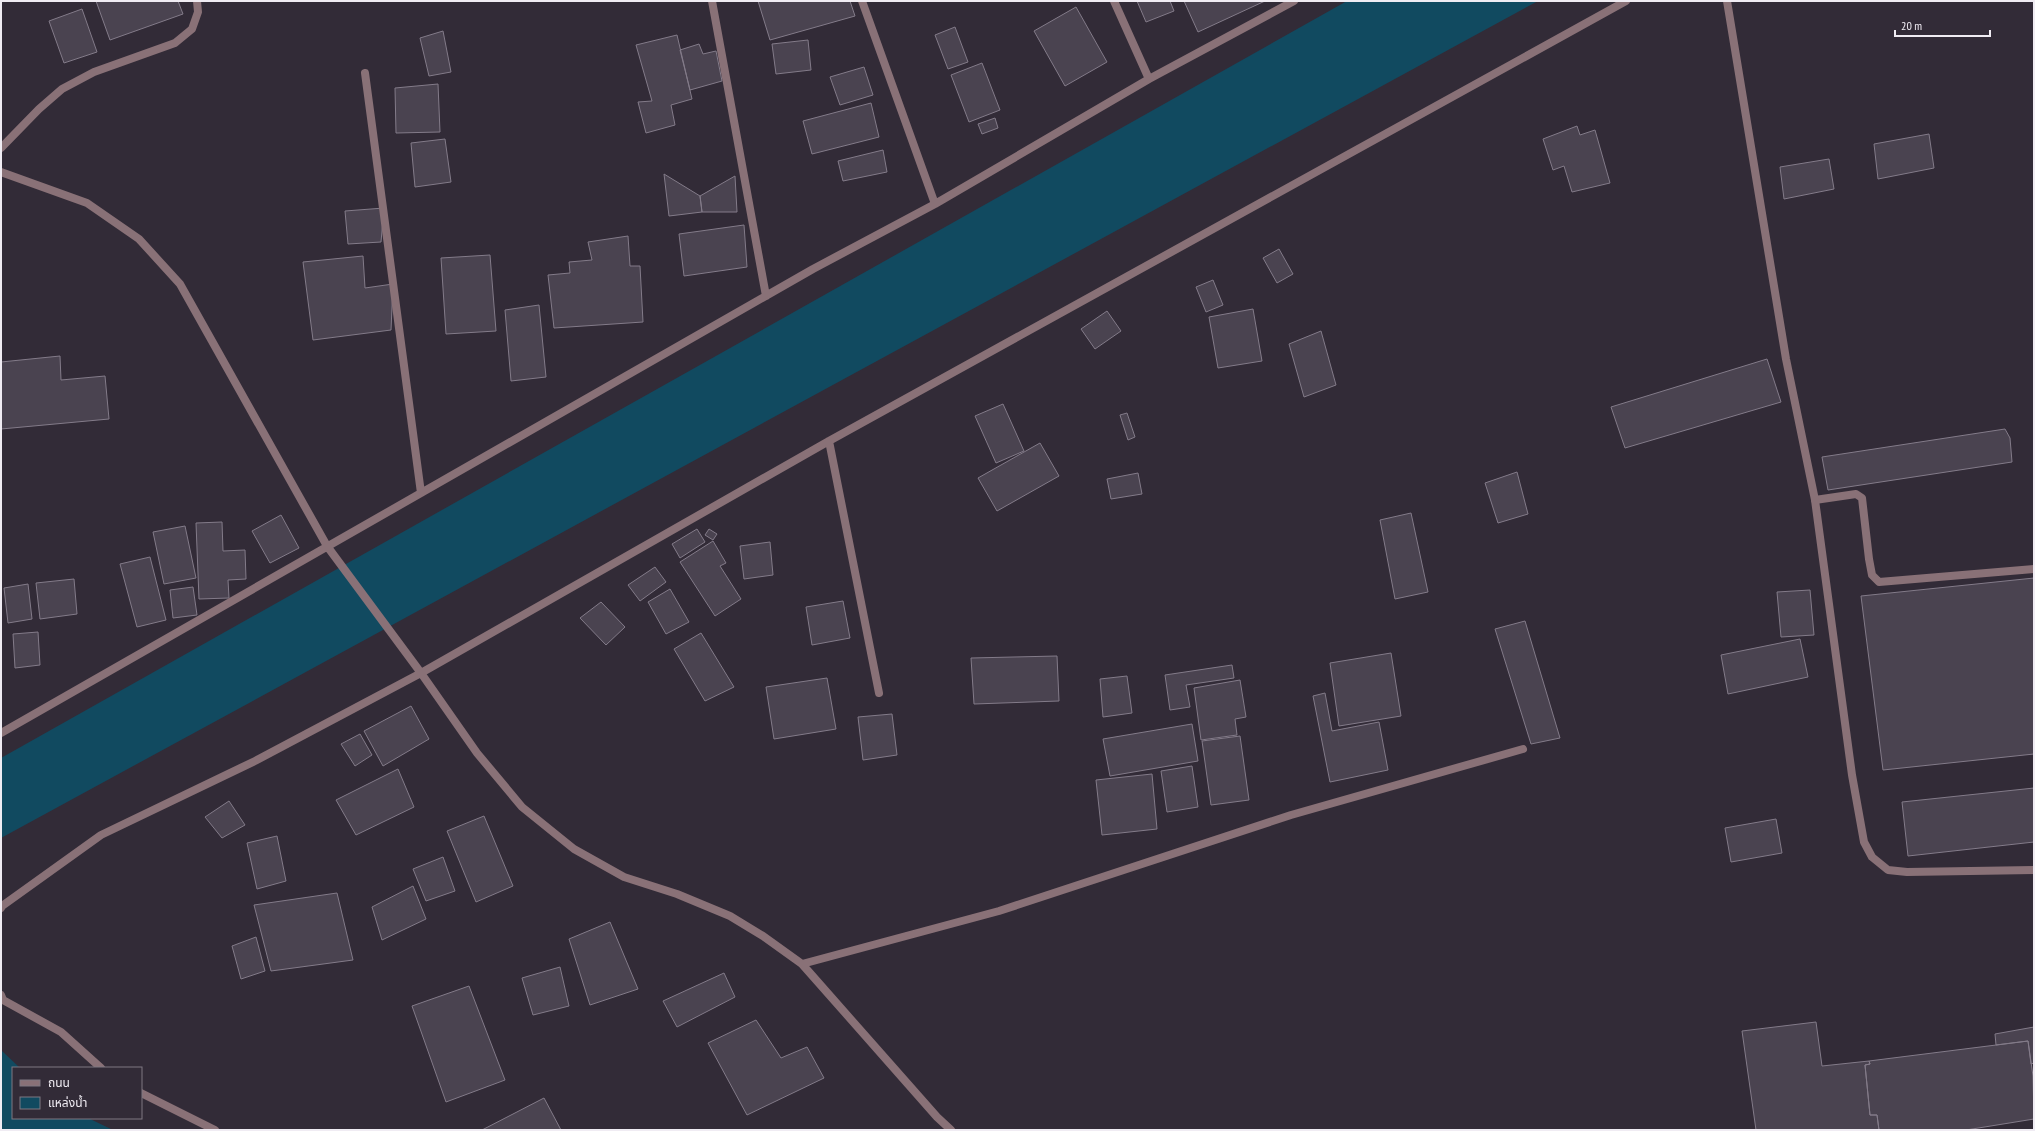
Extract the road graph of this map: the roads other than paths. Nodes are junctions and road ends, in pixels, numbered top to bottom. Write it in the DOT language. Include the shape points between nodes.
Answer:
graph roads {
  1 [pos="197,1"];
  2 [pos="712,1"];
  3 [pos="862,1"];
  4 [pos="1114,1"];
  5 [pos="1294,1"];
  6 [pos="1626,1"];
  7 [pos="1727,1"];
  8 [pos="365,73"];
  9 [pos="1149,79"];
  10 [pos="1,148"];
  11 [pos="1,172"];
  12 [pos="935,204"];
  13 [pos="766,296"];
  14 [pos="829,441"];
  15 [pos="421,493"];
  16 [pos="1815,500"];
  17 [pos="327,546"];
  18 [pos="2034,569"];
  19 [pos="421,673"];
  20 [pos="879,692"];
  21 [pos="1,733"];
  22 [pos="1523,748"];
  23 [pos="2034,870"];
  24 [pos="1,908"];
  25 [pos="802,964"];
  26 [pos="1,995"];
  27 [pos="100,1067"];
  28 [pos="142,1094"];
  29 [pos="214,1130"];
  30 [pos="951,1130"];
  1 -- 10 [label="street" via="198,12 192,29 176,43 94,72 62,89"];
  2 -- 13 [label="street"];
  3 -- 12 [label="street"];
  4 -- 9 [label="street"];
  5 -- 9 [label="street"];
  6 -- 14 [label="street"];
  7 -- 16 [label="street" via="1786,359"];
  8 -- 15 [label="street"];
  9 -- 12 [label="street"];
  11 -- 17 [label="street" via="87,203 139,239 180,284"];
  12 -- 13 [label="street"];
  13 -- 15 [label="street"];
  14 -- 19 [label="street"];
  14 -- 20 [label="street"];
  15 -- 17 [label="street"];
  16 -- 18 [label="street" via="1856,494 1862,498 1868,559 1872,575 1879,582"];
  16 -- 23 [label="street" via="1852,775 1864,842 1872,858 1888,870 1907,872"];
  17 -- 19 [label="street"];
  17 -- 21 [label="street"];
  19 -- 24 [label="street" via="255,761 101,835"];
  19 -- 25 [label="street" via="478,754 522,807 568,844 624,877 677,894 730,916"];
  22 -- 25 [label="street" via="1291,814 999,911"];
  25 -- 30 [label="street"];
  26 -- 27 [label="street" via="3,1000 61,1032"];
  28 -- 29 [label="street"];
}
